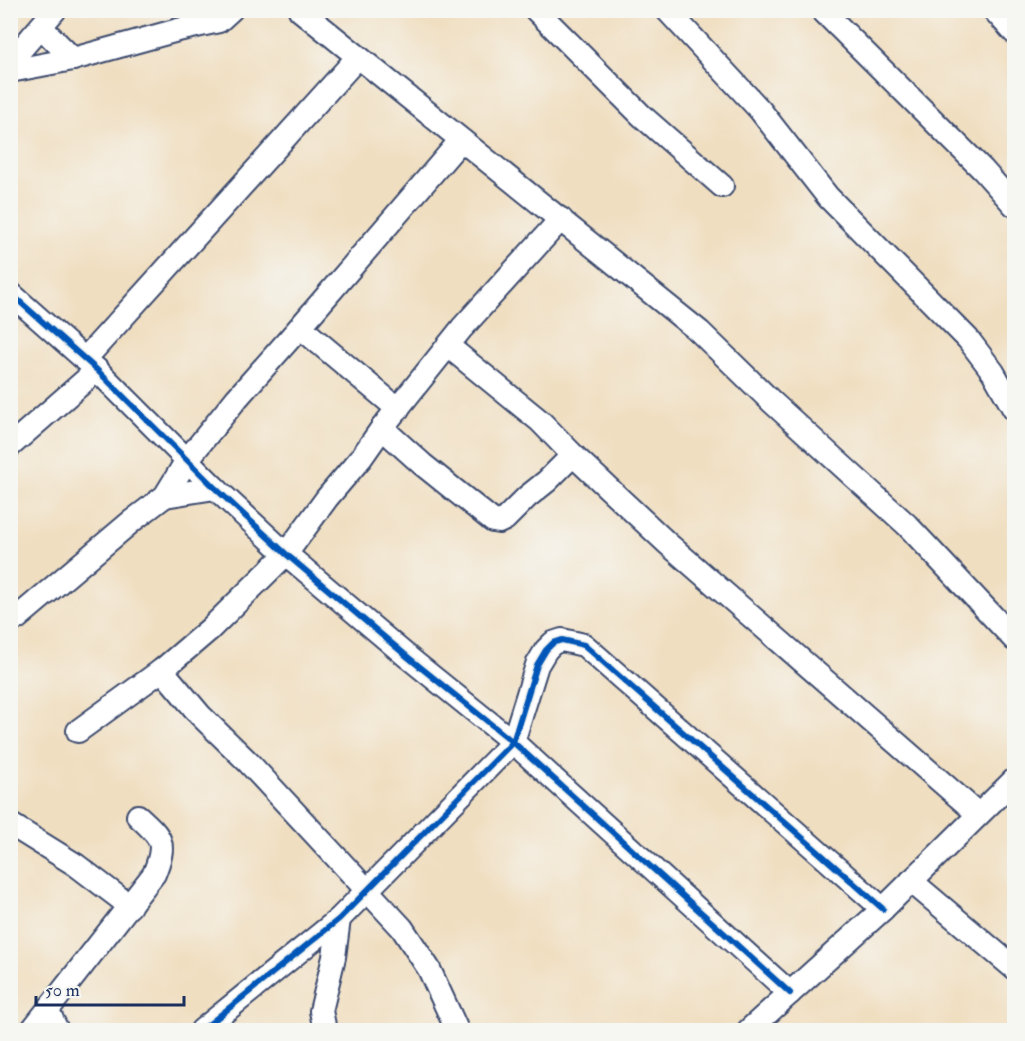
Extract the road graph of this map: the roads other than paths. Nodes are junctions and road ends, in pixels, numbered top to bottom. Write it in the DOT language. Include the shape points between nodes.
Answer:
graph roads {
  1 [pos="231,10"];
  2 [pos="300,10"];
  3 [pos="536,10"];
  4 [pos="822,10"];
  5 [pos="994,10"];
  6 [pos="676,14"];
  7 [pos="48,19"];
  8 [pos="1014,32"];
  9 [pos="358,57"];
  10 [pos="73,59"];
  11 [pos="10,62"];
  12 [pos="10,71"];
  13 [pos="461,140"];
  14 [pos="722,186"];
  15 [pos="1014,205"];
  16 [pos="561,219"];
  17 [pos="10,293"];
  18 [pos="300,327"];
  19 [pos="448,346"];
  20 [pos="91,365"];
  21 [pos="398,409"];
  22 [pos="1014,409"];
  23 [pos="382,428"];
  24 [pos="10,446"];
  25 [pos="573,455"];
  26 [pos="187,460"];
  27 [pos="215,488"];
  28 [pos="165,496"];
  29 [pos="286,554"];
  30 [pos="10,621"];
  31 [pos="1014,639"];
  32 [pos="162,670"];
  33 [pos="78,731"];
  34 [pos="513,742"];
  35 [pos="1014,780"];
  36 [pos="978,814"];
  37 [pos="138,816"];
  38 [pos="11,826"];
  39 [pos="911,880"];
  40 [pos="368,890"];
  41 [pos="130,906"];
  42 [pos="883,909"];
  43 [pos="339,919"];
  44 [pos="1014,968"];
  45 [pos="790,993"];
  46 [pos="52,1021"];
  47 [pos="32,1030"];
  48 [pos="202,1030"];
  49 [pos="325,1030"];
  50 [pos="457,1030"];
  51 [pos="749,1030"];
  1 -- 10 [label="street" via="219,21"];
  2 -- 9 [label="street"];
  3 -- 14 [label="street" via="642,116"];
  4 -- 15 [label="street"];
  5 -- 8 [label="street"];
  6 -- 22 [label="street" via="828,196 968,339"];
  7 -- 10 [label="street"];
  7 -- 11 [label="street"];
  9 -- 13 [label="street"];
  9 -- 20 [label="street"];
  10 -- 12 [label="street"];
  13 -- 16 [label="street"];
  13 -- 18 [label="street"];
  16 -- 19 [label="street"];
  16 -- 31 [label="street" via="700,332 907,525"];
  17 -- 20 [label="street"];
  18 -- 21 [label="street"];
  18 -- 26 [label="street"];
  19 -- 21 [label="street"];
  19 -- 25 [label="street" via="540,421"];
  20 -- 24 [label="street"];
  20 -- 26 [label="street"];
  21 -- 23 [label="street"];
  23 -- 25 [label="street" via="460,495 499,522"];
  23 -- 29 [label="street"];
  25 -- 36 [label="street" via="667,543"];
  26 -- 27 [label="street"];
  26 -- 28 [label="street"];
  27 -- 28 [label="street"];
  27 -- 29 [label="street"];
  28 -- 30 [label="street"];
  29 -- 32 [label="street"];
  29 -- 34 [label="street"];
  32 -- 33 [label="street"];
  32 -- 40 [label="street" via="200,715"];
  34 -- 40 [label="street"];
  34 -- 42 [label="street" via="537,664 546,650 562,640 584,645"];
  34 -- 45 [label="street"];
  35 -- 36 [label="street"];
  36 -- 39 [label="street"];
  37 -- 41 [label="street" via="156,832 161,852 154,874"];
  38 -- 41 [label="street" via="76,865"];
  39 -- 42 [label="street"];
  39 -- 44 [label="street"];
  40 -- 43 [label="street"];
  40 -- 50 [label="street" via="402,928 429,969"];
  41 -- 46 [label="street"];
  42 -- 45 [label="street"];
  43 -- 48 [label="street"];
  43 -- 49 [label="street" via="321,1011"];
  45 -- 51 [label="street"];
  46 -- 47 [label="street"];
}
